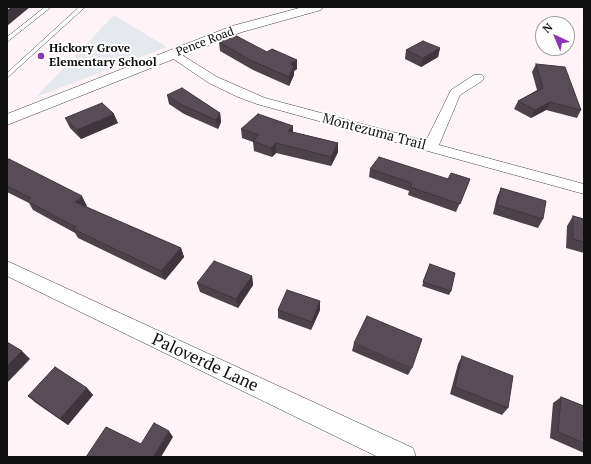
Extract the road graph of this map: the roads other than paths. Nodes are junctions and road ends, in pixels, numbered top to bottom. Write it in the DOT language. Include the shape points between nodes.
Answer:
graph roads {
  1 [pos="48,7"];
  2 [pos="82,7"];
  3 [pos="317,7"];
  4 [pos="7,40"];
  5 [pos="173,54"];
  6 [pos="7,76"];
  7 [pos="478,78"];
  8 [pos="7,120"];
  9 [pos="430,148"];
  10 [pos="584,189"];
  11 [pos="7,268"];
  12 [pos="404,457"];
  1 -- 4 [label="lane"];
  2 -- 6 [label="lane"];
  3 -- 5 [label="street, Pence Road" via="237,29"];
  5 -- 8 [label="street, Pence Road"];
  5 -- 9 [label="street, Montezuma Trail" via="214,80 249,97"];
  7 -- 9 [label="street" via="455,93"];
  9 -- 10 [label="street, Montezuma Trail"];
  11 -- 12 [label="street, Paloverde Lane"];
}
